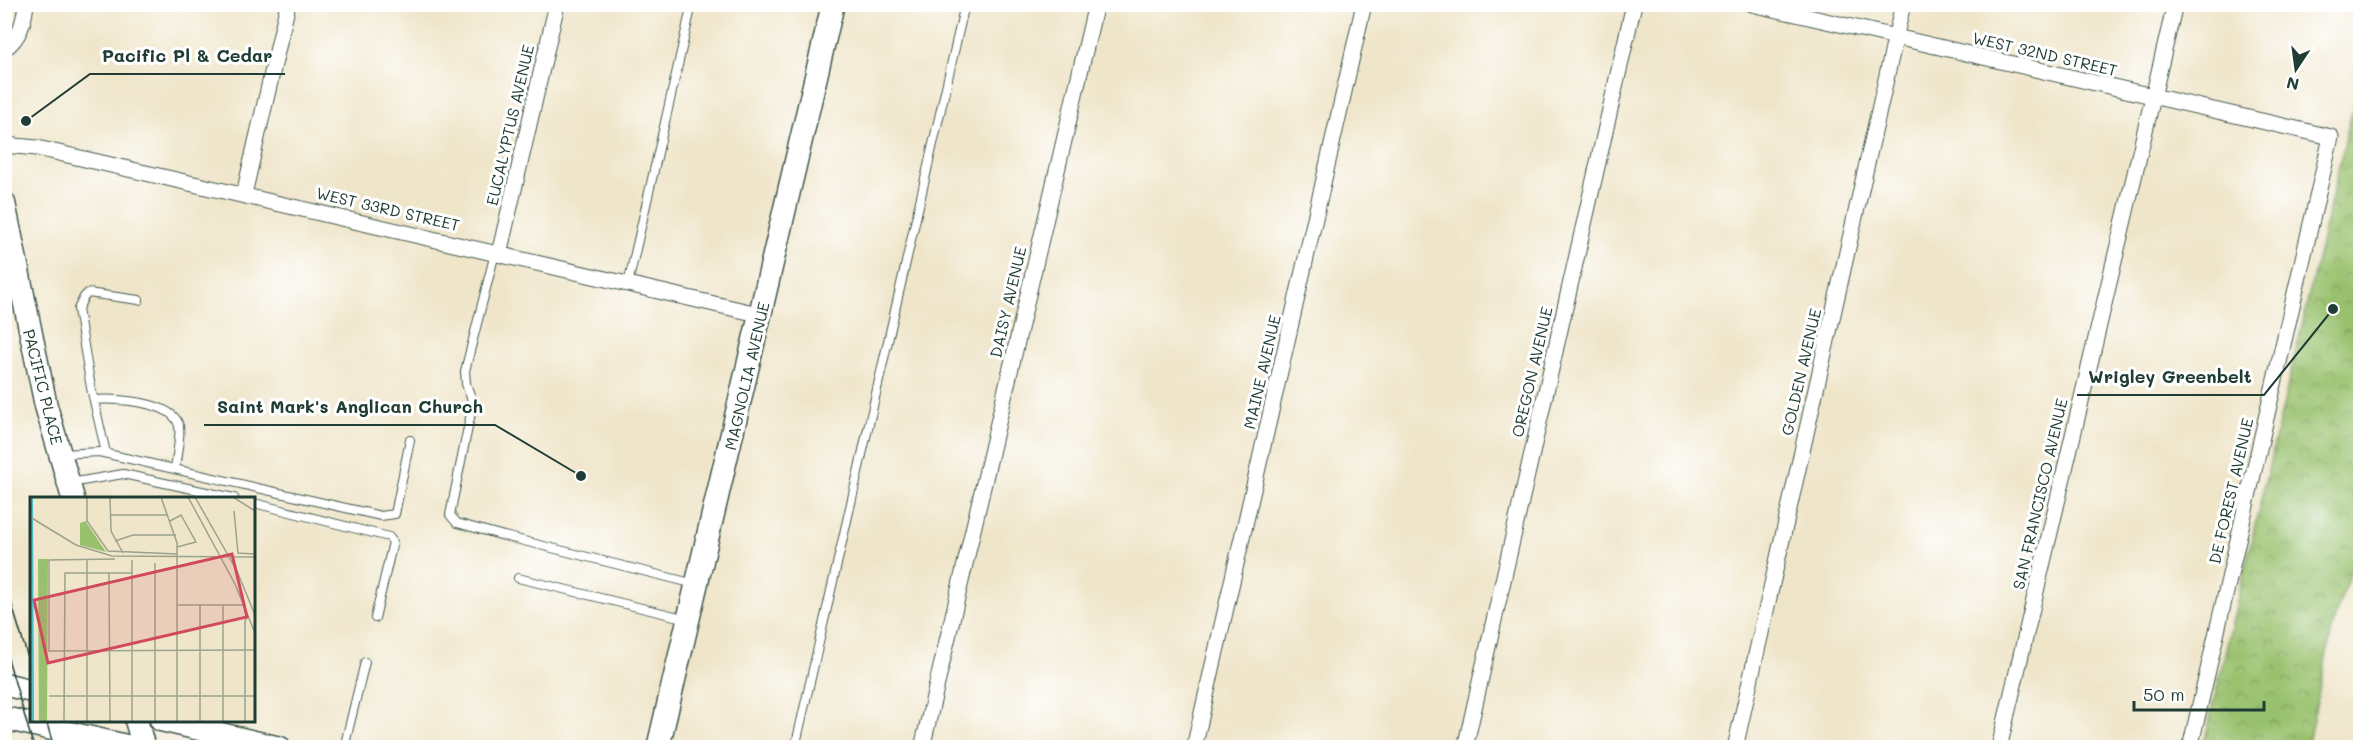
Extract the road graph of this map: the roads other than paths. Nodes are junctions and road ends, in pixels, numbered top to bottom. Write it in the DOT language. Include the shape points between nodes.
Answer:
graph roads {
  1 [pos="26,4"];
  2 [pos="288,4"];
  3 [pos="556,4"];
  4 [pos="692,4"];
  5 [pos="833,4"];
  6 [pos="965,4"];
  7 [pos="1096,4"];
  8 [pos="1365,4"];
  9 [pos="1634,4"];
  10 [pos="1752,4"];
  11 [pos="1904,4"];
  12 [pos="2175,4"];
  13 [pos="1896,38"];
  14 [pos="4,49"];
  15 [pos="2152,98"];
  16 [pos="2331,137"];
  17 [pos="4,145"];
  18 [pos="244,194"];
  19 [pos="4,203"];
  20 [pos="497,254"];
  21 [pos="628,284"];
  22 [pos="139,300"];
  23 [pos="762,315"];
  24 [pos="94,400"];
  25 [pos="410,440"];
  26 [pos="106,453"];
  27 [pos="60,454"];
  28 [pos="175,469"];
  29 [pos="70,491"];
  30 [pos="229,497"];
  31 [pos="255,503"];
  32 [pos="518,578"];
  33 [pos="697,585"];
  34 [pos="375,618"];
  35 [pos="688,620"];
  36 [pos="364,662"];
  37 [pos="4,684"];
  38 [pos="30,690"];
  39 [pos="4,718"];
  40 [pos="137,722"];
  41 [pos="170,722"];
  42 [pos="135,747"];
  43 [pos="144,747"];
  44 [pos="280,747"];
  45 [pos="344,747"];
  46 [pos="657,747"];
  47 [pos="795,747"];
  48 [pos="922,747"];
  49 [pos="1194,747"];
  50 [pos="1465,747"];
  51 [pos="1735,747"];
  52 [pos="1999,747"];
  53 [pos="2190,747"];
  1 -- 14 [label="street" via="15,42"];
  2 -- 18 [label="street"];
  3 -- 20 [label="street, EUCALYPTUS AVENUE"];
  4 -- 21 [label="lane"];
  5 -- 23 [label="street, MAGNOLIA AVENUE"];
  6 -- 47 [label="lane"];
  7 -- 48 [label="street, DAISY AVENUE"];
  8 -- 49 [label="street, MAINE AVENUE"];
  9 -- 50 [label="street, OREGON AVENUE"];
  10 -- 13 [label="street, WEST 32ND STREET"];
  11 -- 13 [label="street, GOLDEN AVENUE"];
  12 -- 15 [label="street, SAN FRANCISCO AVENUE"];
  13 -- 15 [label="street, WEST 32ND STREET"];
  13 -- 51 [label="street, GOLDEN AVENUE"];
  15 -- 16 [label="street, WEST 32ND STREET"];
  15 -- 52 [label="street, SAN FRANCISCO AVENUE"];
  16 -- 53 [label="street, DE FOREST AVENUE"];
  17 -- 18 [label="street, WEST 33RD STREET" via="37,148"];
  18 -- 20 [label="street, WEST 33RD STREET"];
  19 -- 27 [label="street, PACIFIC PLACE" via="29,334"];
  20 -- 21 [label="street, WEST 33RD STREET"];
  20 -- 33 [label="lane" via="465,371 474,403 450,515 457,523"];
  21 -- 23 [label="street, WEST 33RD STREET"];
  22 -- 24 [label="lane" via="88,293 78,309"];
  23 -- 33 [label="street, MAGNOLIA AVENUE"];
  24 -- 26 [label="lane"];
  24 -- 28 [label="lane" via="151,405 172,416 179,426"];
  25 -- 28 [label="lane" via="395,514 381,516"];
  26 -- 27 [label="lane"];
  26 -- 28 [label="lane"];
  27 -- 29 [label="street, PACIFIC PLACE"];
  29 -- 30 [label="lane" via="123,474"];
  31 -- 34 [label="lane" via="389,537 393,542"];
  32 -- 35 [label="lane"];
  33 -- 35 [label="street, MAGNOLIA AVENUE"];
  35 -- 46 [label="street, MAGNOLIA AVENUE"];
  36 -- 45 [label="lane"];
  37 -- 38 [label="street"];
  39 -- 42 [label="street"];
  40 -- 43 [label="street"];
  41 -- 44 [label="street"];
}
